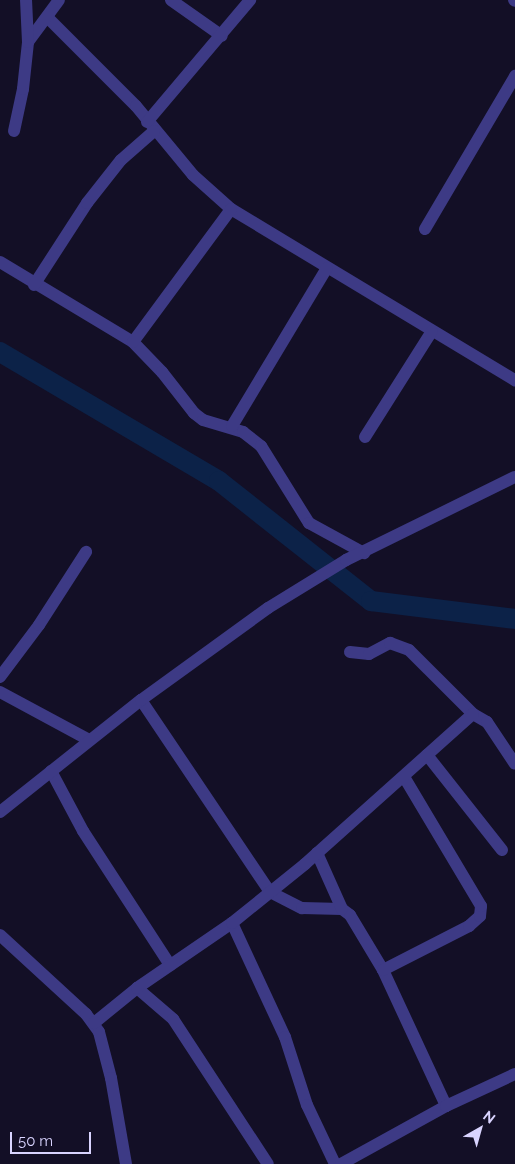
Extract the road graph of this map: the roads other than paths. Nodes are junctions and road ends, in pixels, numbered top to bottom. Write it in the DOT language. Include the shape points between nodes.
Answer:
graph roads {
  1 [pos="26,0"];
  2 [pos="59,0"];
  3 [pos="170,0"];
  4 [pos="250,0"];
  5 [pos="48,18"];
  6 [pos="222,36"];
  7 [pos="28,42"];
  8 [pos="515,76"];
  9 [pos="150,126"];
  10 [pos="14,131"];
  11 [pos="231,208"];
  12 [pos="425,230"];
  13 [pos="0,262"];
  14 [pos="327,268"];
  15 [pos="34,285"];
  16 [pos="432,331"];
  17 [pos="133,342"];
  18 [pos="515,380"];
  19 [pos="232,426"];
  20 [pos="365,437"];
  21 [pos="515,477"];
  22 [pos="86,552"];
  23 [pos="364,553"];
  24 [pos="350,652"];
  25 [pos="0,677"];
  26 [pos="0,692"];
  27 [pos="141,700"];
  28 [pos="473,714"];
  29 [pos="89,740"];
  30 [pos="427,755"];
  31 [pos="515,764"];
  32 [pos="51,771"];
  33 [pos="404,777"];
  34 [pos="0,812"];
  35 [pos="502,850"];
  36 [pos="317,853"];
  37 [pos="270,892"];
  38 [pos="342,909"];
  39 [pos="232,923"];
  40 [pos="0,935"];
  41 [pos="170,965"];
  42 [pos="383,970"];
  43 [pos="137,988"];
  44 [pos="94,1022"];
  45 [pos="515,1074"];
  46 [pos="446,1106"];
  47 [pos="126,1164"];
  48 [pos="268,1164"];
  49 [pos="335,1164"];
  50 [pos="341,1164"];
  1 -- 7 [label="street"];
  2 -- 5 [label="street"];
  3 -- 6 [label="street"];
  4 -- 6 [label="street"];
  5 -- 7 [label="street"];
  5 -- 9 [label="street" via="136,106"];
  6 -- 9 [label="street"];
  7 -- 10 [label="street"];
  8 -- 12 [label="street"];
  9 -- 11 [label="street" via="193,175"];
  9 -- 15 [label="street" via="87,203"];
  11 -- 14 [label="street"];
  11 -- 17 [label="street"];
  13 -- 15 [label="street"];
  14 -- 16 [label="street"];
  14 -- 19 [label="street"];
  15 -- 17 [label="street" via="71,302"];
  16 -- 18 [label="street"];
  16 -- 20 [label="street"];
  17 -- 19 [label="street" via="202,420"];
  19 -- 23 [label="street" via="261,446 308,523"];
  21 -- 23 [label="street"];
  22 -- 25 [label="street" via="40,625"];
  23 -- 27 [label="street" via="346,560 268,608"];
  24 -- 28 [label="street" via="369,654 396,643 409,650"];
  26 -- 29 [label="street"];
  27 -- 29 [label="street"];
  27 -- 37 [label="street"];
  28 -- 30 [label="street"];
  28 -- 31 [label="street" via="487,722"];
  29 -- 32 [label="street"];
  30 -- 33 [label="street"];
  30 -- 35 [label="street"];
  32 -- 34 [label="street"];
  32 -- 41 [label="street" via="83,831"];
  33 -- 36 [label="street"];
  33 -- 42 [label="street" via="482,906 480,916 469,926"];
  36 -- 37 [label="street"];
  36 -- 38 [label="street"];
  37 -- 38 [label="street" via="302,908"];
  37 -- 39 [label="street"];
  38 -- 42 [label="street" via="350,915"];
  39 -- 41 [label="street"];
  39 -- 49 [label="street" via="285,1037 307,1105"];
  40 -- 44 [label="street"];
  41 -- 43 [label="street"];
  42 -- 46 [label="street"];
  43 -- 44 [label="street"];
  43 -- 48 [label="street" via="173,1019"];
  44 -- 47 [label="street" via="111,1078"];
  45 -- 46 [label="street"];
  46 -- 50 [label="street"];
}
